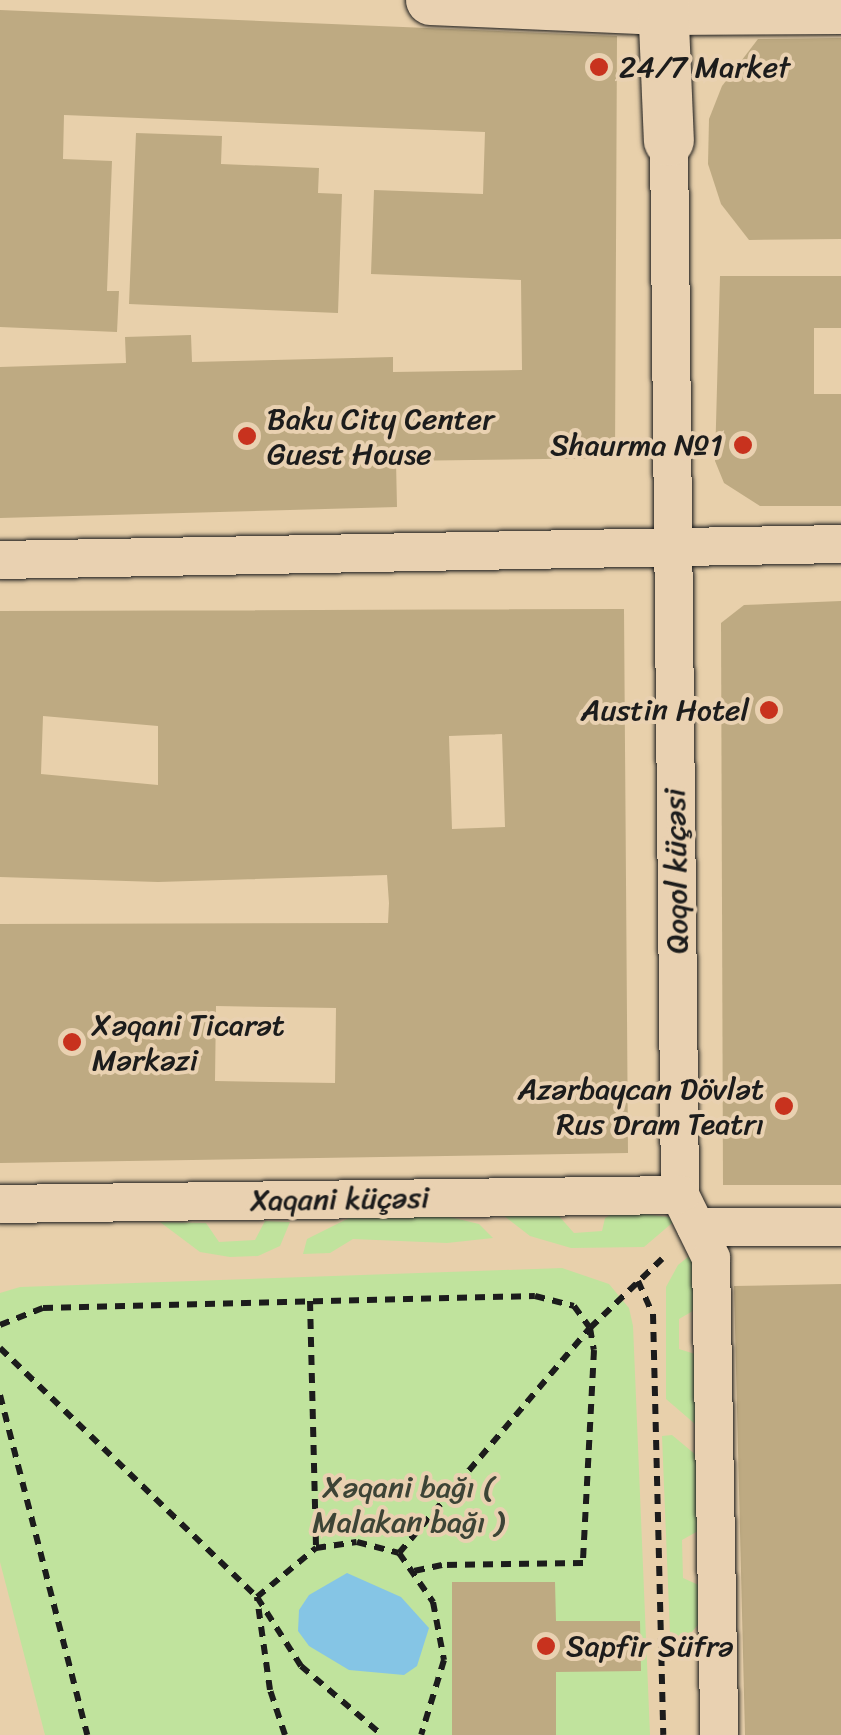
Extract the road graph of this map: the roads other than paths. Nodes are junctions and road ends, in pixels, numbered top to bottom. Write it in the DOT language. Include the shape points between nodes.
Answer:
graph roads {
  1 [pos="431,0"];
  2 [pos="663,5"];
  3 [pos="841,9"];
  4 [pos="670,141"];
  5 [pos="841,544"];
  6 [pos="672,548"];
  7 [pos="0,560"];
  8 [pos="0,1204"];
  9 [pos="688,1211"];
  10 [pos="841,1227"];
  11 [pos="718,1735"];
  1 -- 2 [label="street"];
  2 -- 3 [label="street"];
  2 -- 4 [label="street, Qoqol küçəsi"];
  4 -- 6 [label="street, Qoqol küçəsi"];
  5 -- 6 [label="street"];
  6 -- 7 [label="street"];
  6 -- 9 [label="street, Qoqol küçəsi"];
  8 -- 9 [label="street, Xaqani küçəsi"];
  9 -- 10 [label="street, Xaqani küçəsi"];
  9 -- 11 [label="street, Qoqol küçəsi" via="711,1258"];
}
